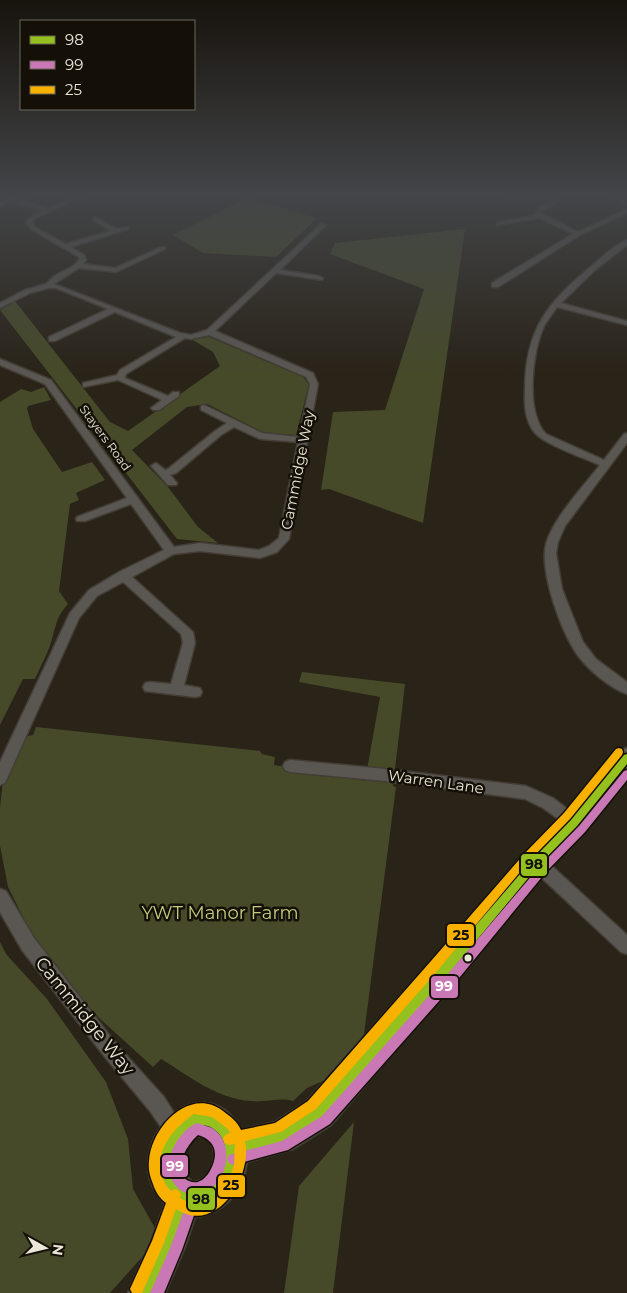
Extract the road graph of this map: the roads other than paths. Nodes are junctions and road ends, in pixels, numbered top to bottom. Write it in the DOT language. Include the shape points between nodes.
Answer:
graph roads {
  1 [pos="78,253"];
  2 [pos="152,253"];
  3 [pos="294,253"];
  4 [pos="547,253"];
  5 [pos="612,253"];
  6 [pos="79,266"];
  7 [pos="276,271"];
  8 [pos="319,278"];
  9 [pos="49,285"];
  10 [pos="495,285"];
  11 [pos="556,304"];
  12 [pos="2,305"];
  13 [pos="115,309"];
  14 [pos="627,323"];
  15 [pos="44,330"];
  16 [pos="210,332"];
  17 [pos="184,336"];
  18 [pos="0,362"];
  19 [pos="120,377"];
  20 [pos="86,385"];
  21 [pos="156,408"];
  22 [pos="204,408"];
  23 [pos="234,423"];
  24 [pos="627,436"];
  25 [pos="304,440"];
  26 [pos="606,464"];
  27 [pos="156,466"];
  28 [pos="164,474"];
  29 [pos="172,483"];
  30 [pos="134,499"];
  31 [pos="81,519"];
  32 [pos="171,552"];
  33 [pos="123,575"];
  34 [pos="150,687"];
  35 [pos="627,689"];
  36 [pos="176,690"];
  37 [pos="195,692"];
  38 [pos="627,758"];
  39 [pos="290,766"];
  40 [pos="0,779"];
  41 [pos="574,823"];
  42 [pos="536,862"];
  43 [pos="0,897"];
  44 [pos="627,946"];
  45 [pos="176,1132"];
  46 [pos="231,1149"];
  47 [pos="184,1198"];
  48 [pos="146,1293"];
  1 -- 6 [label="street" via="83,260"];
  2 -- 6 [label="street" via="116,270"];
  3 -- 7 [label="street"];
  4 -- 10 [label="street"];
  5 -- 11 [label="street"];
  6 -- 9 [label="street"];
  7 -- 8 [label="street"];
  7 -- 16 [label="street"];
  9 -- 12 [label="street"];
  9 -- 13 [label="street"];
  11 -- 14 [label="street"];
  11 -- 26 [label="street" via="540,327 529,368 532,423 543,436"];
  13 -- 15 [label="street" via="54,342"];
  13 -- 17 [label="street"];
  16 -- 17 [label="street"];
  16 -- 25 [label="street, Cammidge Way" via="310,375 314,384"];
  17 -- 19 [label="street" via="123,372"];
  18 -- 30 [label="street, Stayers Road" via="48,382"];
  19 -- 20 [label="street"];
  19 -- 21 [label="street" via="172,397"];
  22 -- 23 [label="street"];
  23 -- 25 [label="street" via="260,436"];
  23 -- 28 [label="street"];
  24 -- 26 [label="street"];
  25 -- 32 [label="street, Cammidge Way" via="284,539 273,549 260,554 200,548"];
  26 -- 35 [label="street" via="561,524 553,537 550,554 562,604 582,651 604,673"];
  27 -- 28 [label="street"];
  28 -- 29 [label="street"];
  30 -- 31 [label="street"];
  30 -- 32 [label="street, Stayers Road"];
  32 -- 33 [label="street, Cammidge Way"];
  33 -- 36 [label="street" via="187,632 189,643"];
  33 -- 40 [label="street, Cammidge Way" via="93,593 74,616"];
  34 -- 36 [label="street"];
  36 -- 37 [label="street"];
  38 -- 41 [label="highway"];
  39 -- 41 [label="street, Warren Lane" via="526,793 548,803"];
  41 -- 42 [label="highway"];
  42 -- 44 [label="street"];
  42 -- 46 [label="highway" via="319,1113 281,1137"];
  43 -- 45 [label="street, Cammidge Way" via="28,944"];
  45 -- 46 [label="highway" via="195,1119 209,1120 226,1133"];
  45 -- 47 [label="highway" via="167,1149 165,1169 171,1187"];
  46 -- 47 [label="highway" via="230,1170 219,1188 202,1199"];
  47 -- 48 [label="highway"];
}
